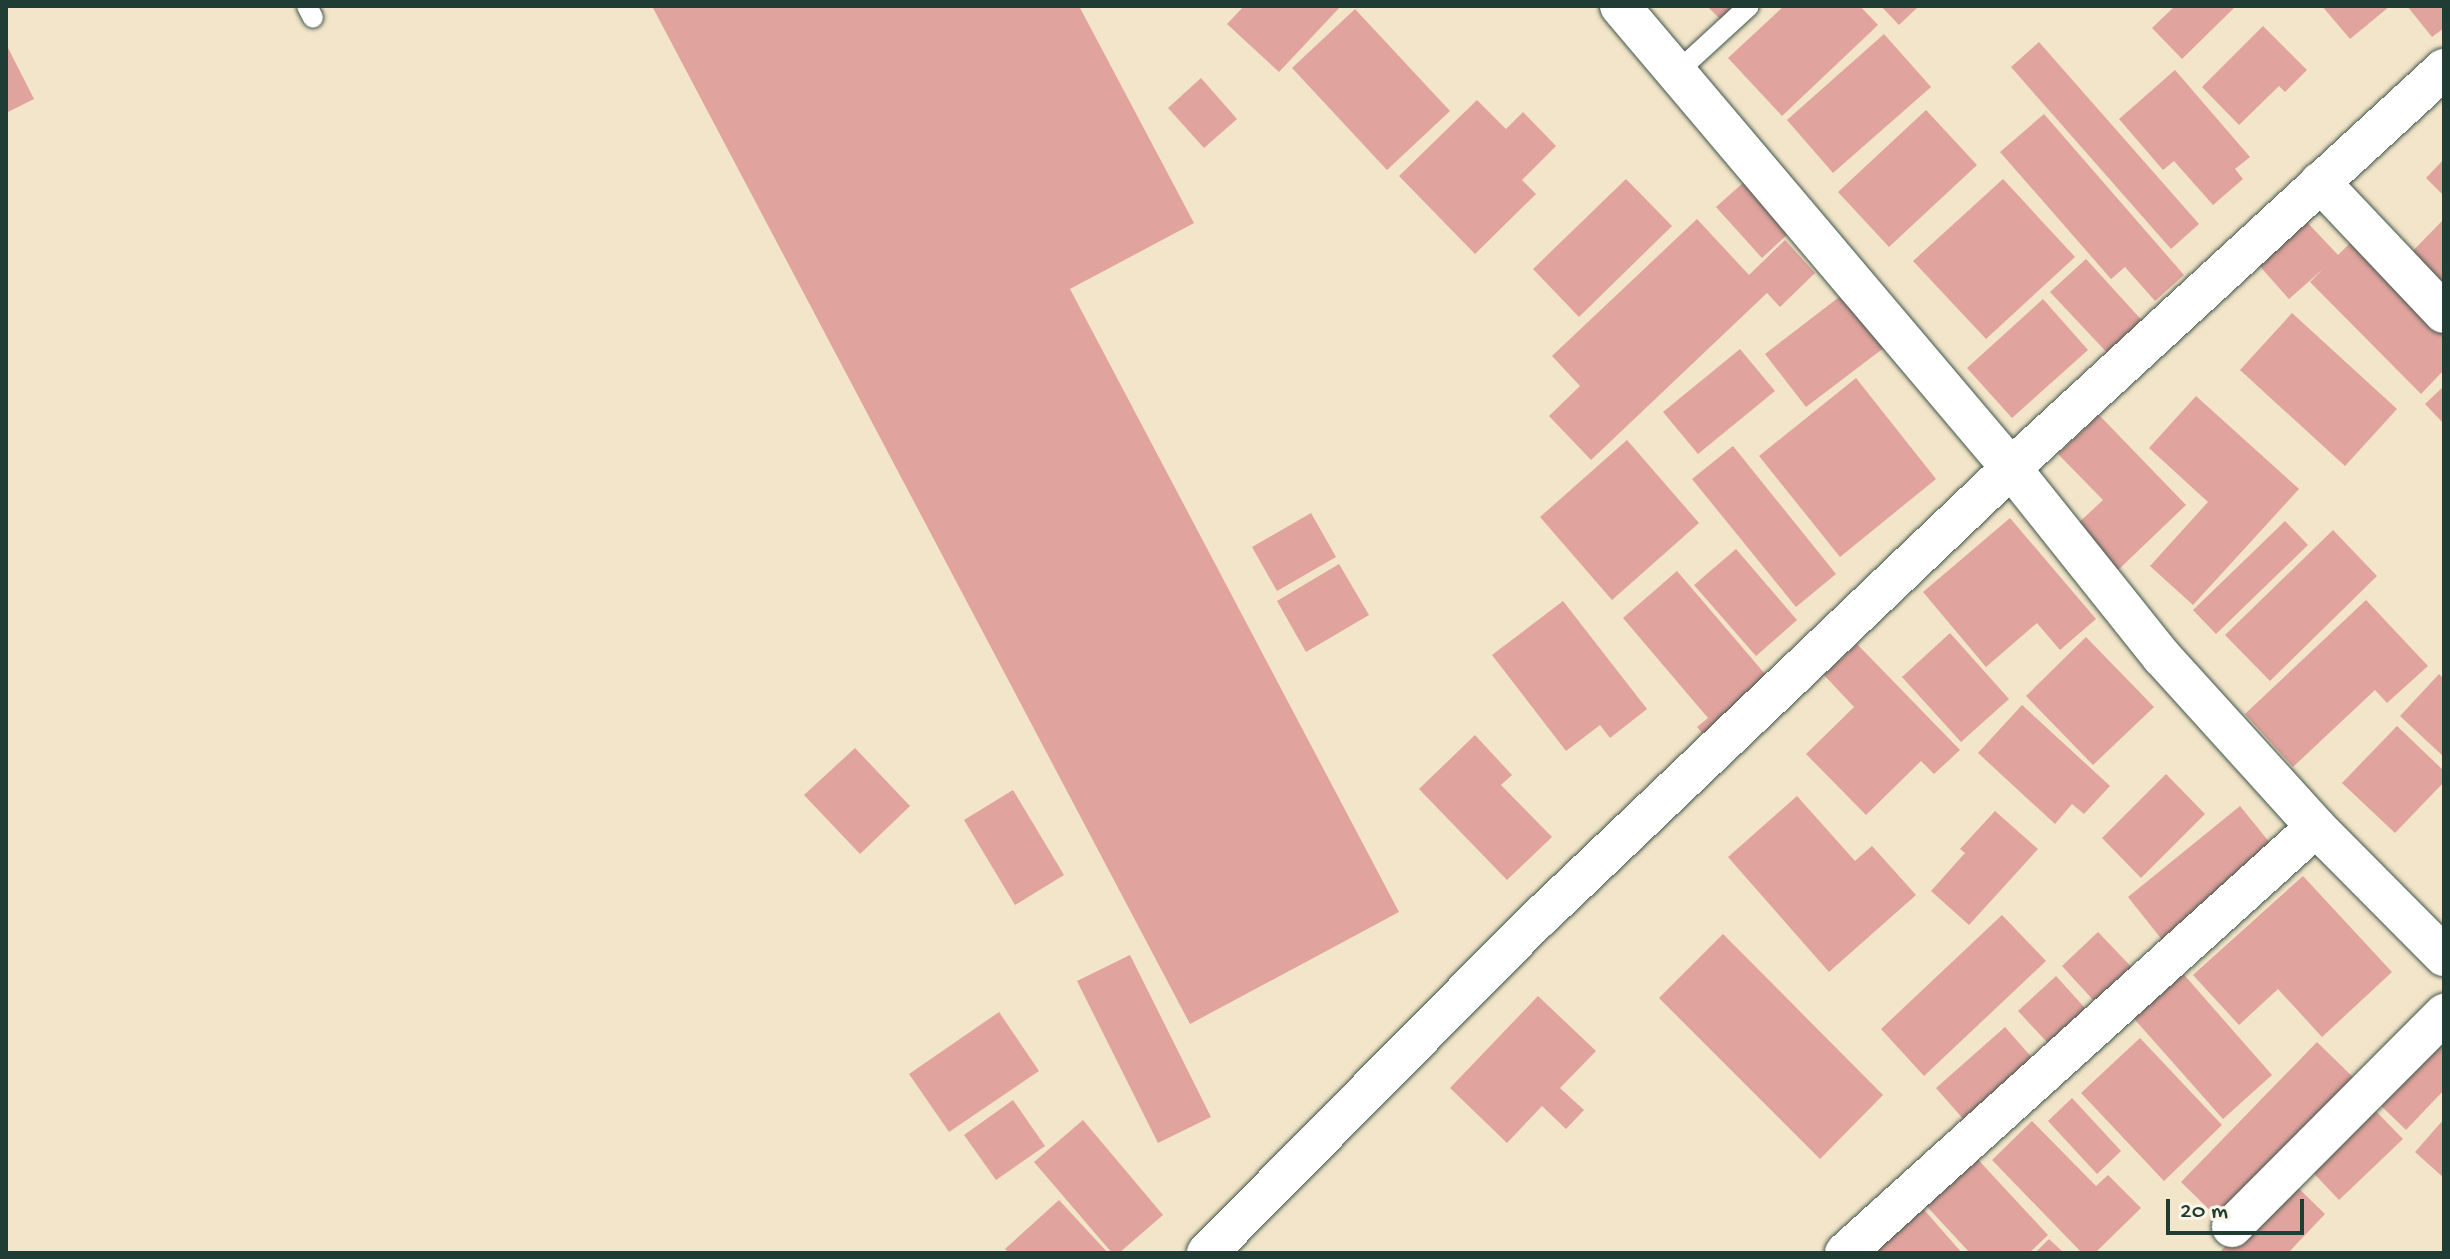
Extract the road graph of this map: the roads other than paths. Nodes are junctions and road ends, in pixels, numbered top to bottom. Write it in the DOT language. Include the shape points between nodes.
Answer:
graph roads {
  1 [pos="1620,6"];
  2 [pos="1749,6"];
  3 [pos="2444,69"];
  4 [pos="1675,74"];
  5 [pos="2320,182"];
  6 [pos="2444,313"];
  7 [pos="2011,468"];
  8 [pos="2316,827"];
  9 [pos="2444,956"];
  10 [pos="2444,1014"];
  11 [pos="2232,1227"];
  12 [pos="1207,1253"];
  13 [pos="1845,1253"];
  1 -- 4 [label="street"];
  2 -- 4 [label="lane"];
  3 -- 5 [label="street"];
  4 -- 7 [label="street"];
  5 -- 6 [label="street"];
  5 -- 7 [label="street"];
  7 -- 8 [label="street" via="2162,657"];
  7 -- 12 [label="street" via="1540,917"];
  8 -- 9 [label="street"];
  8 -- 13 [label="street"];
  10 -- 11 [label="street"];
}
